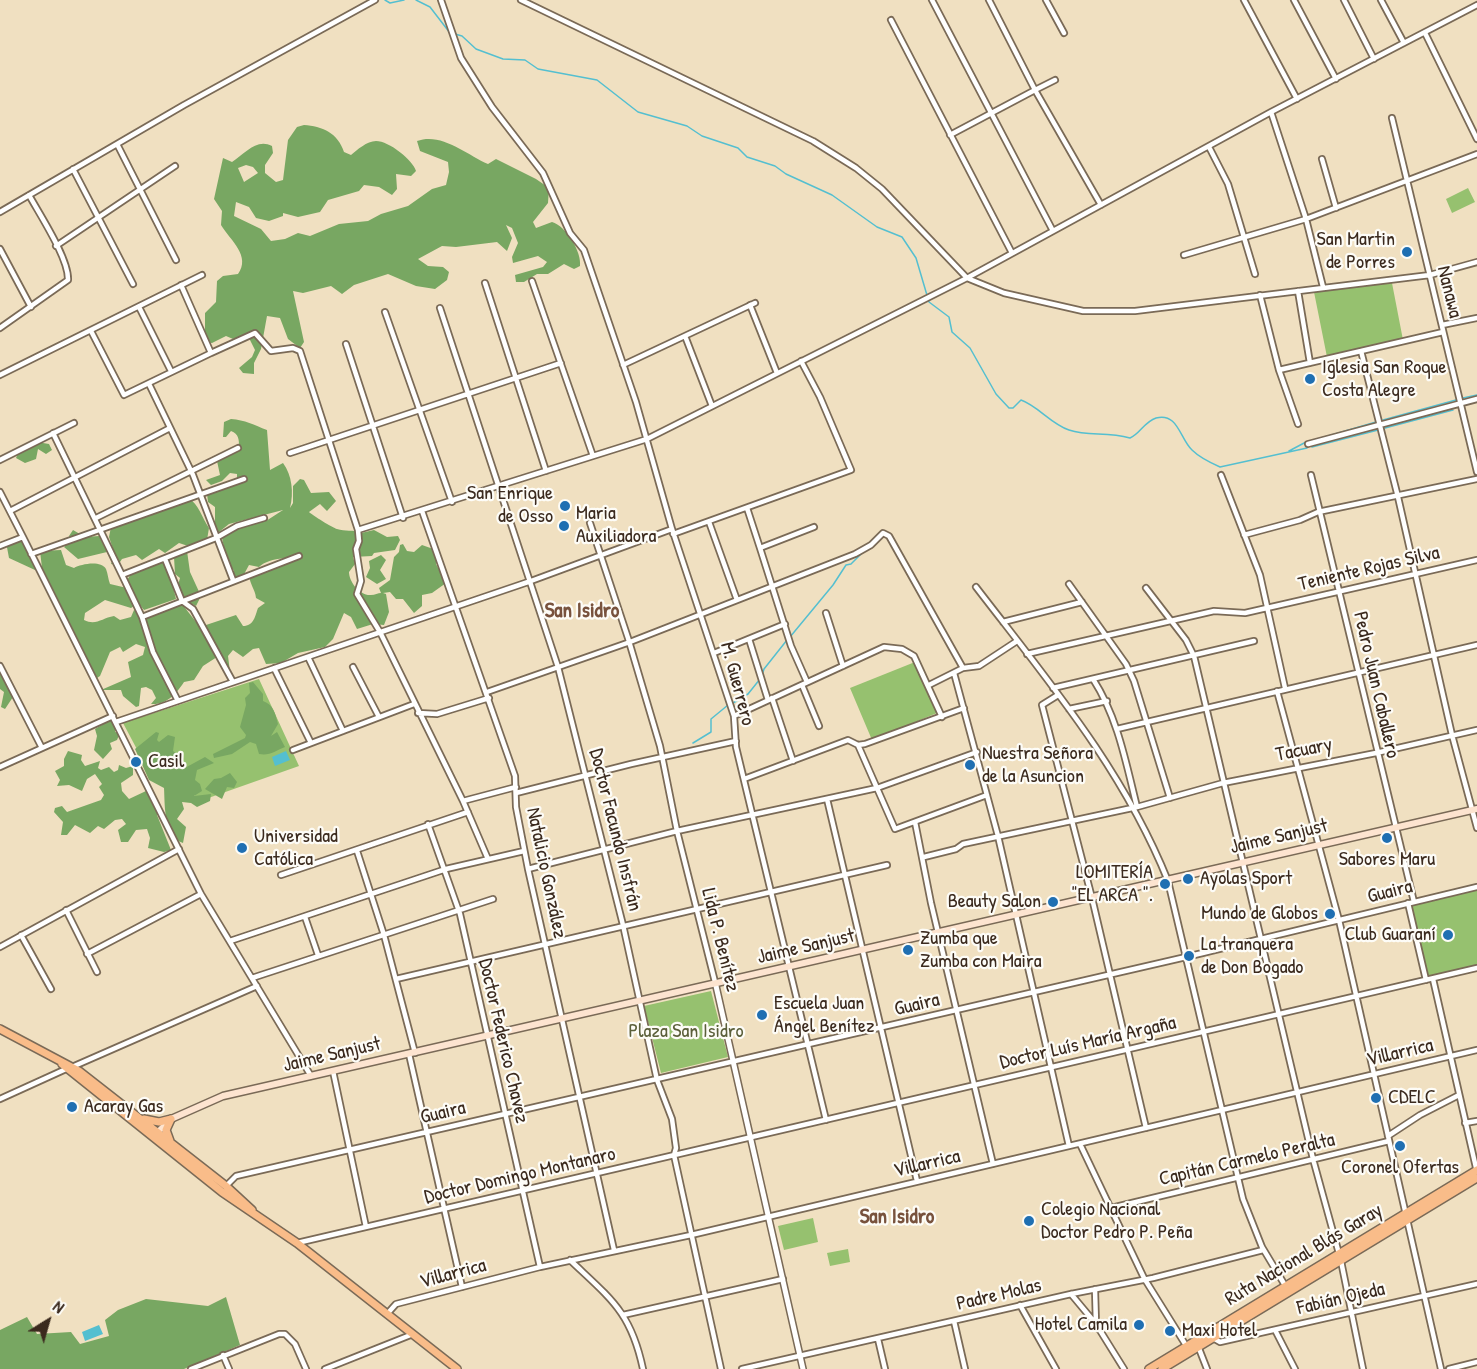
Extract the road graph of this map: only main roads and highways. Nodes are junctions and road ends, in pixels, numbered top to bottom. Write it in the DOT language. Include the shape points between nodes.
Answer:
graph roads {
  1 [pos="1475,810"];
  2 [pos="0,1029"];
  3 [pos="66,1067"];
  4 [pos="134,1113"];
  5 [pos="171,1119"];
  6 [pos="155,1135"];
  7 [pos="174,1145"];
  8 [pos="1477,1171"];
  9 [pos="1477,1178"];
  10 [pos="253,1211"];
  11 [pos="1406,1216"];
  12 [pos="1287,1288"];
  13 [pos="1196,1344"];
  14 [pos="1188,1349"];
  15 [pos="455,1369"];
  16 [pos="1149,1369"];
  17 [pos="1162,1369"];
  1 -- 5 [label="main road, Jaime Sanjust" via="223,1096"];
  2 -- 3 [label="main road"];
  3 -- 4 [label="main road"];
  3 -- 6 [label="main road"];
  4 -- 5 [label="main road" via="152,1121"];
  4 -- 6 [label="main road"];
  5 -- 6 [label="main road, Jaime Sanjust"];
  5 -- 7 [label="main road" via="166,1130"];
  6 -- 7 [label="main road"];
  6 -- 10 [label="main road" via="235,1202"];
  7 -- 10 [label="main road"];
  8 -- 11 [label="main road, Ruta Nacional Blás Garay"];
  9 -- 11 [label="main road, Ruta Nacional Blás Garay"];
  10 -- 15 [label="main road"];
  11 -- 12 [label="main road, Ruta Nacional Blás Garay"];
  12 -- 13 [label="main road, Ruta Nacional Blás Garay"];
  12 -- 13 [label="main road, Ruta Nacional Blás Garay" via="1213,1338"];
  13 -- 14 [label="main road, Ruta Nacional Blás Garay"];
  14 -- 16 [label="main road, Ruta Nacional Blás Garay"];
  14 -- 17 [label="main road, Ruta Nacional Blás Garay"];
}
